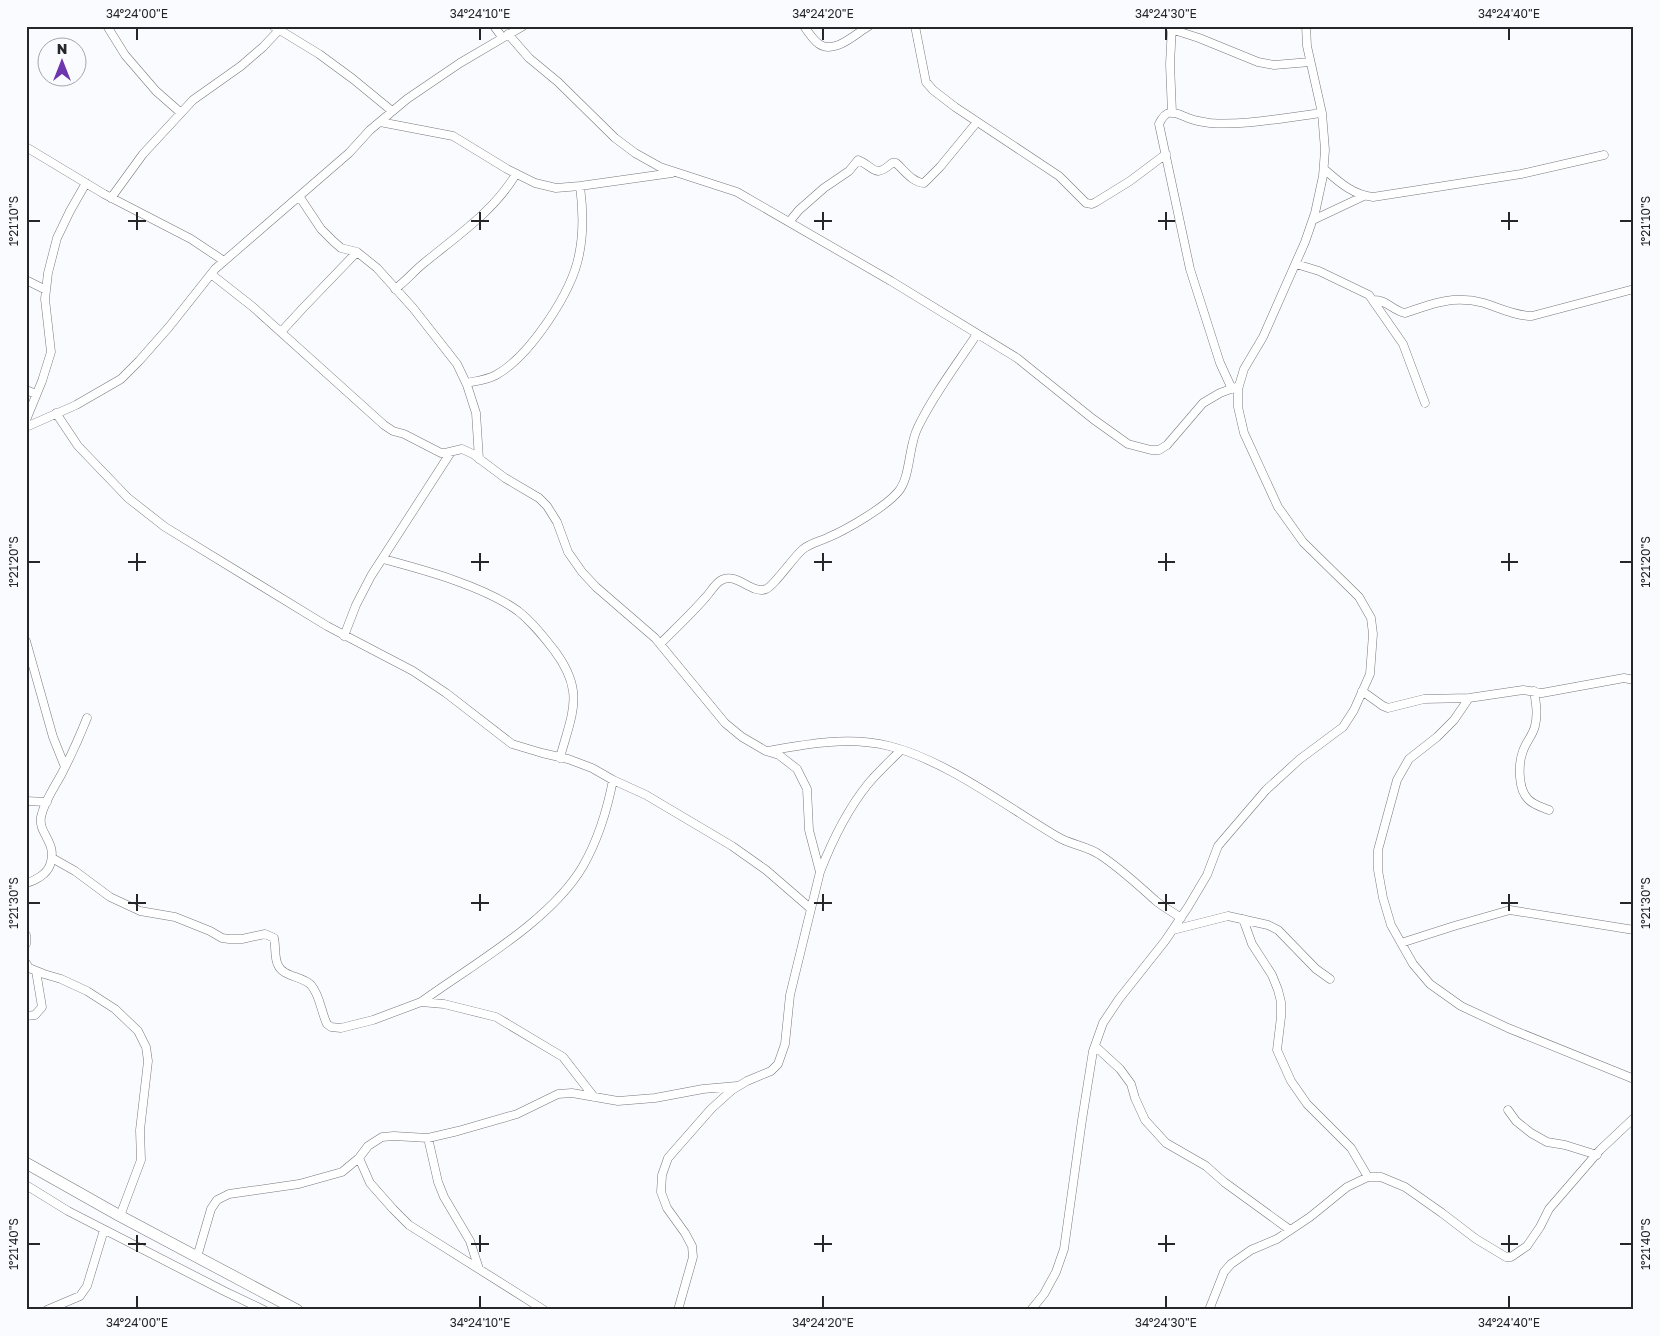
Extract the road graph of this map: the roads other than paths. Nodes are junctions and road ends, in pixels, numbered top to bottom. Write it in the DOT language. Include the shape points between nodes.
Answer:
graph roads {
  1 [pos="108,26"];
  2 [pos="494,26"];
  3 [pos="523,26"];
  4 [pos="804,26"];
  5 [pos="870,26"];
  6 [pos="915,26"];
  7 [pos="1306,26"];
  8 [pos="275,27"];
  9 [pos="1172,28"];
  10 [pos="505,36"];
  11 [pos="1310,62"];
  12 [pos="392,111"];
  13 [pos="181,113"];
  14 [pos="1172,113"];
  15 [pos="1322,113"];
  16 [pos="380,122"];
  17 [pos="977,122"];
  18 [pos="26,147"];
  19 [pos="1166,154"];
  20 [pos="1604,155"];
  21 [pos="1324,169"];
  22 [pos="675,172"];
  23 [pos="516,174"];
  24 [pos="86,183"];
  25 [pos="580,186"];
  26 [pos="299,196"];
  27 [pos="1364,196"];
  28 [pos="111,198"];
  29 [pos="1313,220"];
  30 [pos="790,222"];
  31 [pos="357,252"];
  32 [pos="224,261"];
  33 [pos="1296,264"];
  34 [pos="211,274"];
  35 [pos="26,280"];
  36 [pos="395,289"];
  37 [pos="1634,289"];
  38 [pos="46,290"];
  39 [pos="1372,300"];
  40 [pos="281,332"];
  41 [pos="977,334"];
  42 [pos="466,383"];
  43 [pos="1235,388"];
  44 [pos="26,390"];
  45 [pos="36,394"];
  46 [pos="1424,403"];
  47 [pos="56,413"];
  48 [pos="26,420"];
  49 [pos="26,427"];
  50 [pos="451,452"];
  51 [pos="479,459"];
  52 [pos="383,559"];
  53 [pos="344,636"];
  54 [pos="26,641"];
  55 [pos="660,644"];
  56 [pos="1634,680"];
  57 [pos="1362,691"];
  58 [pos="1534,691"];
  59 [pos="1469,698"];
  60 [pos="86,718"];
  61 [pos="901,750"];
  62 [pos="766,751"];
  63 [pos="560,758"];
  64 [pos="65,767"];
  65 [pos="613,780"];
  66 [pos="26,801"];
  67 [pos="47,802"];
  68 [pos="1549,810"];
  69 [pos="52,858"];
  70 [pos="820,872"];
  71 [pos="26,883"];
  72 [pos="810,908"];
  73 [pos="1181,918"];
  74 [pos="1243,919"];
  75 [pos="1173,930"];
  76 [pos="1634,930"];
  77 [pos="26,935"];
  78 [pos="26,944"];
  79 [pos="1401,944"];
  80 [pos="26,963"];
  81 [pos="36,971"];
  82 [pos="1330,979"];
  83 [pos="421,1002"];
  84 [pos="26,1016"];
  85 [pos="1095,1046"];
  86 [pos="1634,1079"];
  87 [pos="739,1086"];
  88 [pos="594,1097"];
  89 [pos="1508,1110"];
  90 [pos="1634,1118"];
  91 [pos="428,1138"];
  92 [pos="1597,1155"];
  93 [pos="359,1158"];
  94 [pos="26,1163"];
  95 [pos="1368,1177"];
  96 [pos="26,1185"];
  97 [pos="120,1216"];
  98 [pos="104,1230"];
  99 [pos="1290,1230"];
  100 [pos="197,1256"];
  101 [pos="479,1269"];
  102 [pos="47,1310"];
  103 [pos="264,1310"];
  104 [pos="297,1310"];
  105 [pos="544,1310"];
  106 [pos="678,1310"];
  107 [pos="1031,1310"];
  108 [pos="1209,1310"];
  1 -- 13 [label="street" via="125,55 156,91"];
  2 -- 10 [label="street"];
  3 -- 10 [label="street"];
  4 -- 5 [label="street" via="825,47 834,47"];
  6 -- 17 [label="street" via="926,82"];
  7 -- 11 [label="street"];
  8 -- 12 [label="street" via="319,54"];
  8 -- 13 [label="street" via="263,47"];
  9 -- 11 [label="street" via="1258,62 1274,65"];
  9 -- 14 [label="street"];
  10 -- 12 [label="street" via="460,62"];
  10 -- 22 [label="street" via="558,82 614,138 635,154"];
  11 -- 15 [label="street"];
  12 -- 16 [label="street"];
  13 -- 28 [label="street" via="143,154"];
  14 -- 15 [label="street" via="1222,124"];
  14 -- 19 [label="street" via="1163,117 1159,124"];
  15 -- 21 [label="street"];
  16 -- 23 [label="street" via="453,136"];
  16 -- 26 [label="street"];
  17 -- 19 [label="street" via="1059,176 1086,203 1096,202"];
  17 -- 30 [label="street" via="924,183 915,180 896,163 876,171 858,160 849,171 799,210"];
  18 -- 24 [label="street"];
  19 -- 43 [label="street" via="1190,269 1220,363"];
  20 -- 27 [label="street" via="1520,174"];
  21 -- 27 [label="street"];
  21 -- 29 [label="street"];
  22 -- 25 [label="street"];
  22 -- 30 [label="street" via="737,192"];
  23 -- 25 [label="street" via="556,188"];
  23 -- 36 [label="street" via="508,187 458,238"];
  24 -- 28 [label="street"];
  24 -- 38 [label="street" via="57,238"];
  25 -- 42 [label="street" via="583,214 580,254 564,295 530,344 505,368 496,375"];
  26 -- 31 [label="street" via="333,241 341,248"];
  26 -- 32 [label="street"];
  27 -- 29 [label="street"];
  28 -- 32 [label="street" via="190,239"];
  29 -- 33 [label="street"];
  30 -- 41 [label="street"];
  31 -- 36 [label="street"];
  31 -- 40 [label="street"];
  32 -- 34 [label="street"];
  33 -- 39 [label="street" via="1346,283 1369,295"];
  33 -- 43 [label="street" via="1263,337"];
  34 -- 40 [label="street"];
  34 -- 47 [label="street" via="164,333 121,379"];
  35 -- 38 [label="street"];
  36 -- 42 [label="street" via="457,364"];
  37 -- 39 [label="street" via="1532,316 1462,299 1447,299 1405,313 1379,300"];
  38 -- 45 [label="street" via="51,352"];
  39 -- 46 [label="street" via="1403,344"];
  40 -- 50 [label="street" via="384,425 441,453"];
  41 -- 43 [label="street" via="1018,358 1093,419 1128,444 1140,448 1160,450 1203,403"];
  41 -- 55 [label="street" via="917,429 909,452 907,473 900,490 892,498 844,530 803,549 766,590 733,579 719,581"];
  42 -- 51 [label="street" via="476,413"];
  43 -- 57 [label="street" via="1244,432 1278,507 1303,542 1359,597 1371,618 1370,674"];
  44 -- 45 [label="street"];
  45 -- 48 [label="street"];
  47 -- 49 [label="street"];
  47 -- 53 [label="street" via="78,446 128,498 165,527"];
  50 -- 51 [label="street" via="462,450"];
  50 -- 52 [label="street"];
  51 -- 55 [label="street" via="547,506 568,552 582,572"];
  52 -- 53 [label="street" via="356,605"];
  52 -- 63 [label="street" via="421,569 495,597 518,611 541,633 561,660 573,692 573,708"];
  53 -- 63 [label="street" via="414,670 512,744"];
  54 -- 64 [label="street" via="53,737"];
  55 -- 62 [label="street" via="725,723"];
  56 -- 58 [label="street" via="1624,678 1542,693"];
  57 -- 59 [label="street" via="1388,708 1424,699"];
  57 -- 73 [label="street" via="1343,728 1300,759 1266,790 1218,846 1206,875"];
  58 -- 59 [label="street"];
  58 -- 68 [label="street" via="1537,708 1535,728 1524,749 1519,770 1527,799"];
  59 -- 79 [label="street" via="1454,720 1409,759 1397,780 1378,850 1378,870 1391,925"];
  60 -- 64 [label="street"];
  61 -- 62 [label="street" via="861,742 833,742"];
  61 -- 70 [label="street" via="869,783 848,811"];
  61 -- 73 [label="street" via="952,773 1061,839 1099,854"];
  62 -- 70 [label="street" via="779,755 797,769 807,789 809,830"];
  63 -- 65 [label="street" via="592,768"];
  64 -- 67 [label="street"];
  65 -- 72 [label="street" via="646,795 732,846"];
  65 -- 83 [label="street" via="605,816 583,866 566,890 511,940"];
  66 -- 67 [label="street"];
  67 -- 69 [label="street" via="41,819 52,844"];
  69 -- 71 [label="street" via="49,868 33,882"];
  69 -- 83 [label="street" via="110,897 134,908 175,917 222,938 242,939 265,934 274,938 278,966 310,984 327,1024 332,1027 341,1028 373,1020"];
  70 -- 72 [label="street"];
  72 -- 87 [label="street" via="790,995 786,1044 778,1064 771,1071"];
  73 -- 75 [label="street"];
  74 -- 75 [label="street" via="1228,916"];
  74 -- 82 [label="street" via="1268,924 1278,930"];
  74 -- 95 [label="street" via="1252,944 1278,990 1281,1017 1277,1050 1291,1081 1307,1104 1351,1148"];
  75 -- 85 [label="street" via="1103,1023"];
  76 -- 79 [label="street" via="1510,910"];
  77 -- 78 [label="street"];
  79 -- 86 [label="street" via="1430,984 1461,1006"];
  80 -- 81 [label="street"];
  81 -- 84 [label="street" via="42,1007 35,1015"];
  81 -- 97 [label="street" via="61,978 115,1009 138,1032 146,1047 148,1061 140,1130 141,1160"];
  83 -- 88 [label="street" via="444,1004 496,1017 563,1057"];
  85 -- 99 [label="street" via="1131,1084 1145,1120 1166,1143 1206,1166"];
  85 -- 107 [label="street" via="1064,1249 1056,1272"];
  87 -- 88 [label="street" via="618,1101"];
  87 -- 106 [label="street" via="711,1108 687,1135 668,1158 662,1175 661,1192 667,1208 686,1233 694,1257"];
  88 -- 91 [label="street" via="558,1094 517,1114"];
  89 -- 92 [label="street" via="1524,1127 1547,1142"];
  90 -- 92 [label="street"];
  91 -- 93 [label="street" via="382,1137 368,1146"];
  91 -- 101 [label="street" via="438,1182 470,1241"];
  92 -- 95 [label="street" via="1549,1209 1527,1246 1511,1257 1476,1239 1405,1187 1381,1177"];
  93 -- 100 [label="street" via="342,1172 319,1179 229,1194 217,1200 211,1208"];
  93 -- 101 [label="street" via="370,1183 408,1225"];
  94 -- 97 [label="main road"];
  95 -- 99 [label="street" via="1347,1187"];
  96 -- 98 [label="street"];
  97 -- 100 [label="main road"];
  98 -- 102 [label="street" via="87,1286 80,1296"];
  98 -- 103 [label="street"];
  99 -- 108 [label="street" via="1231,1264 1224,1272"];
  100 -- 104 [label="main road"];
  101 -- 105 [label="street"];
}
